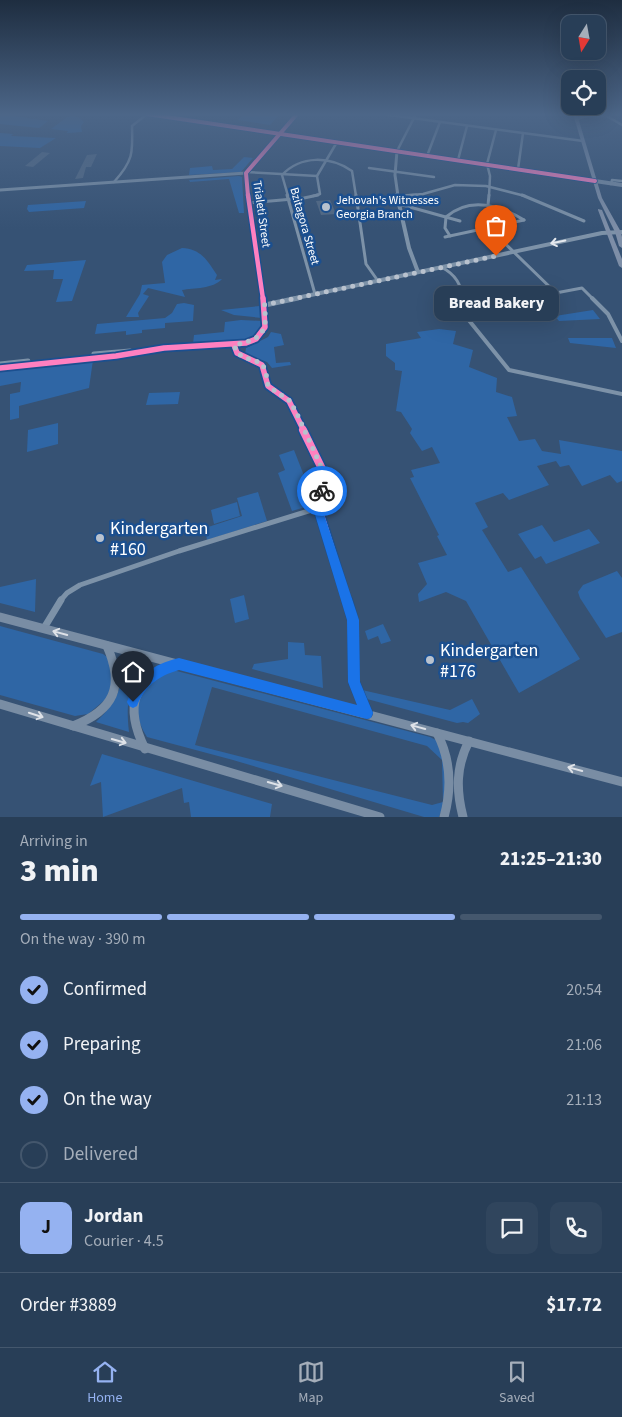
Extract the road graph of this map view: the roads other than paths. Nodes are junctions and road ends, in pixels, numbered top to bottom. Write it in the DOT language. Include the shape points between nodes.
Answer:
graph roads {
  1 [pos="133,152"];
  2 [pos="263,152"];
  3 [pos="330,152"];
  4 [pos="397,152"];
  5 [pos="404,152"];
  6 [pos="429,152"];
  7 [pos="460,152"];
  8 [pos="490,152"];
  9 [pos="520,152"];
  10 [pos="586,152"];
  11 [pos="428,156"];
  12 [pos="325,160"];
  13 [pos="458,160"];
  14 [pos="487,164"];
  15 [pos="369,168"];
  16 [pos="518,169"];
  17 [pos="394,171"];
  18 [pos="246,172"];
  19 [pos="282,175"];
  20 [pos="317,176"];
  21 [pos="434,177"];
  22 [pos="595,181"];
  23 [pos="622,181"];
  24 [pos="114,182"];
  25 [pos="611,184"];
  26 [pos="622,185"];
  27 [pos="490,187"];
  28 [pos="0,190"];
  29 [pos="397,196"];
  30 [pos="600,198"];
  31 [pos="287,199"];
  32 [pos="248,203"];
  33 [pos="400,204"];
  34 [pos="488,205"];
  35 [pos="446,218"];
  36 [pos="460,221"];
  37 [pos="489,228"];
  38 [pos="610,232"];
  39 [pos="620,232"];
  40 [pos="450,236"];
  41 [pos="445,237"];
  42 [pos="622,246"];
  43 [pos="514,252"];
  44 [pos="622,266"];
  45 [pos="441,268"];
  46 [pos="418,272"];
  47 [pos="378,281"];
  48 [pos="556,293"];
  49 [pos="314,294"];
  50 [pos="264,305"];
  51 [pos="462,311"];
  52 [pos="622,341"];
  53 [pos="234,345"];
  54 [pos="140,351"];
  55 [pos="0,364"];
  56 [pos="0,368"];
  57 [pos="622,394"];
  58 [pos="318,508"];
  59 [pos="0,617"];
  60 [pos="44,629"];
  61 [pos="107,646"];
  62 [pos="179,664"];
  63 [pos="0,704"];
  64 [pos="367,713"];
  65 [pos="72,726"];
  66 [pos="437,733"];
  67 [pos="469,741"];
  68 [pos="145,748"];
  69 [pos="622,782"];
  70 [pos="380,817"];
  71 [pos="444,817"];
  72 [pos="463,817"];
  1 -- 24 [label="street" via="126,169"];
  2 -- 18 [label="street, Trialeti Street"];
  3 -- 12 [label="street"];
  4 -- 17 [label="street"];
  5 -- 11 [label="street"];
  6 -- 11 [label="street"];
  7 -- 13 [label="street"];
  8 -- 14 [label="street"];
  9 -- 16 [label="street"];
  10 -- 22 [label="main road"];
  11 -- 13 [label="street"];
  12 -- 19 [label="street, Bzitagora Street" via="301,162 289,167"];
  12 -- 20 [label="street"];
  12 -- 47 [label="street, Bzitagora Street" via="352,171 366,264"];
  13 -- 14 [label="street"];
  14 -- 16 [label="street"];
  14 -- 27 [label="street"];
  15 -- 17 [label="street"];
  16 -- 22 [label="street"];
  17 -- 21 [label="street"];
  17 -- 29 [label="street"];
  18 -- 19 [label="street"];
  18 -- 24 [label="street"];
  18 -- 32 [label="street, Trialeti Street"];
  19 -- 20 [label="street"];
  19 -- 31 [label="street, Bzitagora Street"];
  20 -- 31 [label="street" via="320,194"];
  22 -- 25 [label="main road"];
  22 -- 30 [label="main road"];
  23 -- 25 [label="street" via="612,180"];
  24 -- 28 [label="street"];
  25 -- 26 [label="main road"];
  27 -- 27 [label="street" via="520,194 584,221 520,194"];
  27 -- 29 [label="street" via="450,186 423,194"];
  27 -- 34 [label="street"];
  29 -- 33 [label="street"];
  30 -- 38 [label="main road" via="598,202"];
  30 -- 39 [label="main road"];
  31 -- 32 [label="street"];
  31 -- 49 [label="street, Bzitagora Street"];
  32 -- 50 [label="street, Trialeti Street"];
  33 -- 35 [label="street"];
  33 -- 46 [label="street"];
  34 -- 35 [label="street" via="460,207"];
  34 -- 37 [label="street" via="524,220"];
  35 -- 36 [label="street"];
  35 -- 40 [label="street" via="445,228"];
  37 -- 40 [label="street"];
  37 -- 43 [label="street"];
  38 -- 39 [label="street"];
  38 -- 43 [label="street, one-way"];
  38 -- 44 [label="main road"];
  39 -- 42 [label="main road"];
  40 -- 41 [label="street"];
  43 -- 45 [label="street"];
  43 -- 48 [label="street"];
  45 -- 46 [label="street"];
  45 -- 51 [label="street" via="462,286"];
  46 -- 47 [label="street"];
  47 -- 49 [label="street"];
  48 -- 51 [label="street"];
  48 -- 52 [label="street" via="582,288 608,314"];
  49 -- 50 [label="street"];
  50 -- 53 [label="street, Trialeti Street" via="265,327 262,333 256,339"];
  51 -- 57 [label="street" via="509,370"];
  53 -- 54 [label="street"];
  53 -- 58 [label="street" via="237,353 262,363 266,368 268,386 290,401 298,416 324,473"];
  54 -- 55 [label="street"];
  54 -- 56 [label="street"];
  58 -- 60 [label="street" via="80,585 62,597"];
  58 -- 64 [label="street" via="353,620 354,682"];
  59 -- 60 [label="main road"];
  61 -- 60 [label="main road, one-way"];
  61 -- 62 [label="main road"];
  61 -- 65 [label="main road" via="117,667 114,693 95,717"];
  62 -- 64 [label="main road"];
  62 -- 68 [label="main road" via="155,673 134,696 134,720"];
  63 -- 65 [label="main road, one-way"];
  66 -- 64 [label="main road, one-way"];
  65 -- 68 [label="main road, one-way"];
  66 -- 67 [label="main road"];
  66 -- 71 [label="main road" via="449,768 449,797"];
  69 -- 67 [label="main road, one-way"];
  67 -- 72 [label="main road" via="462,752 457,772"];
  68 -- 70 [label="main road, one-way"];
}
